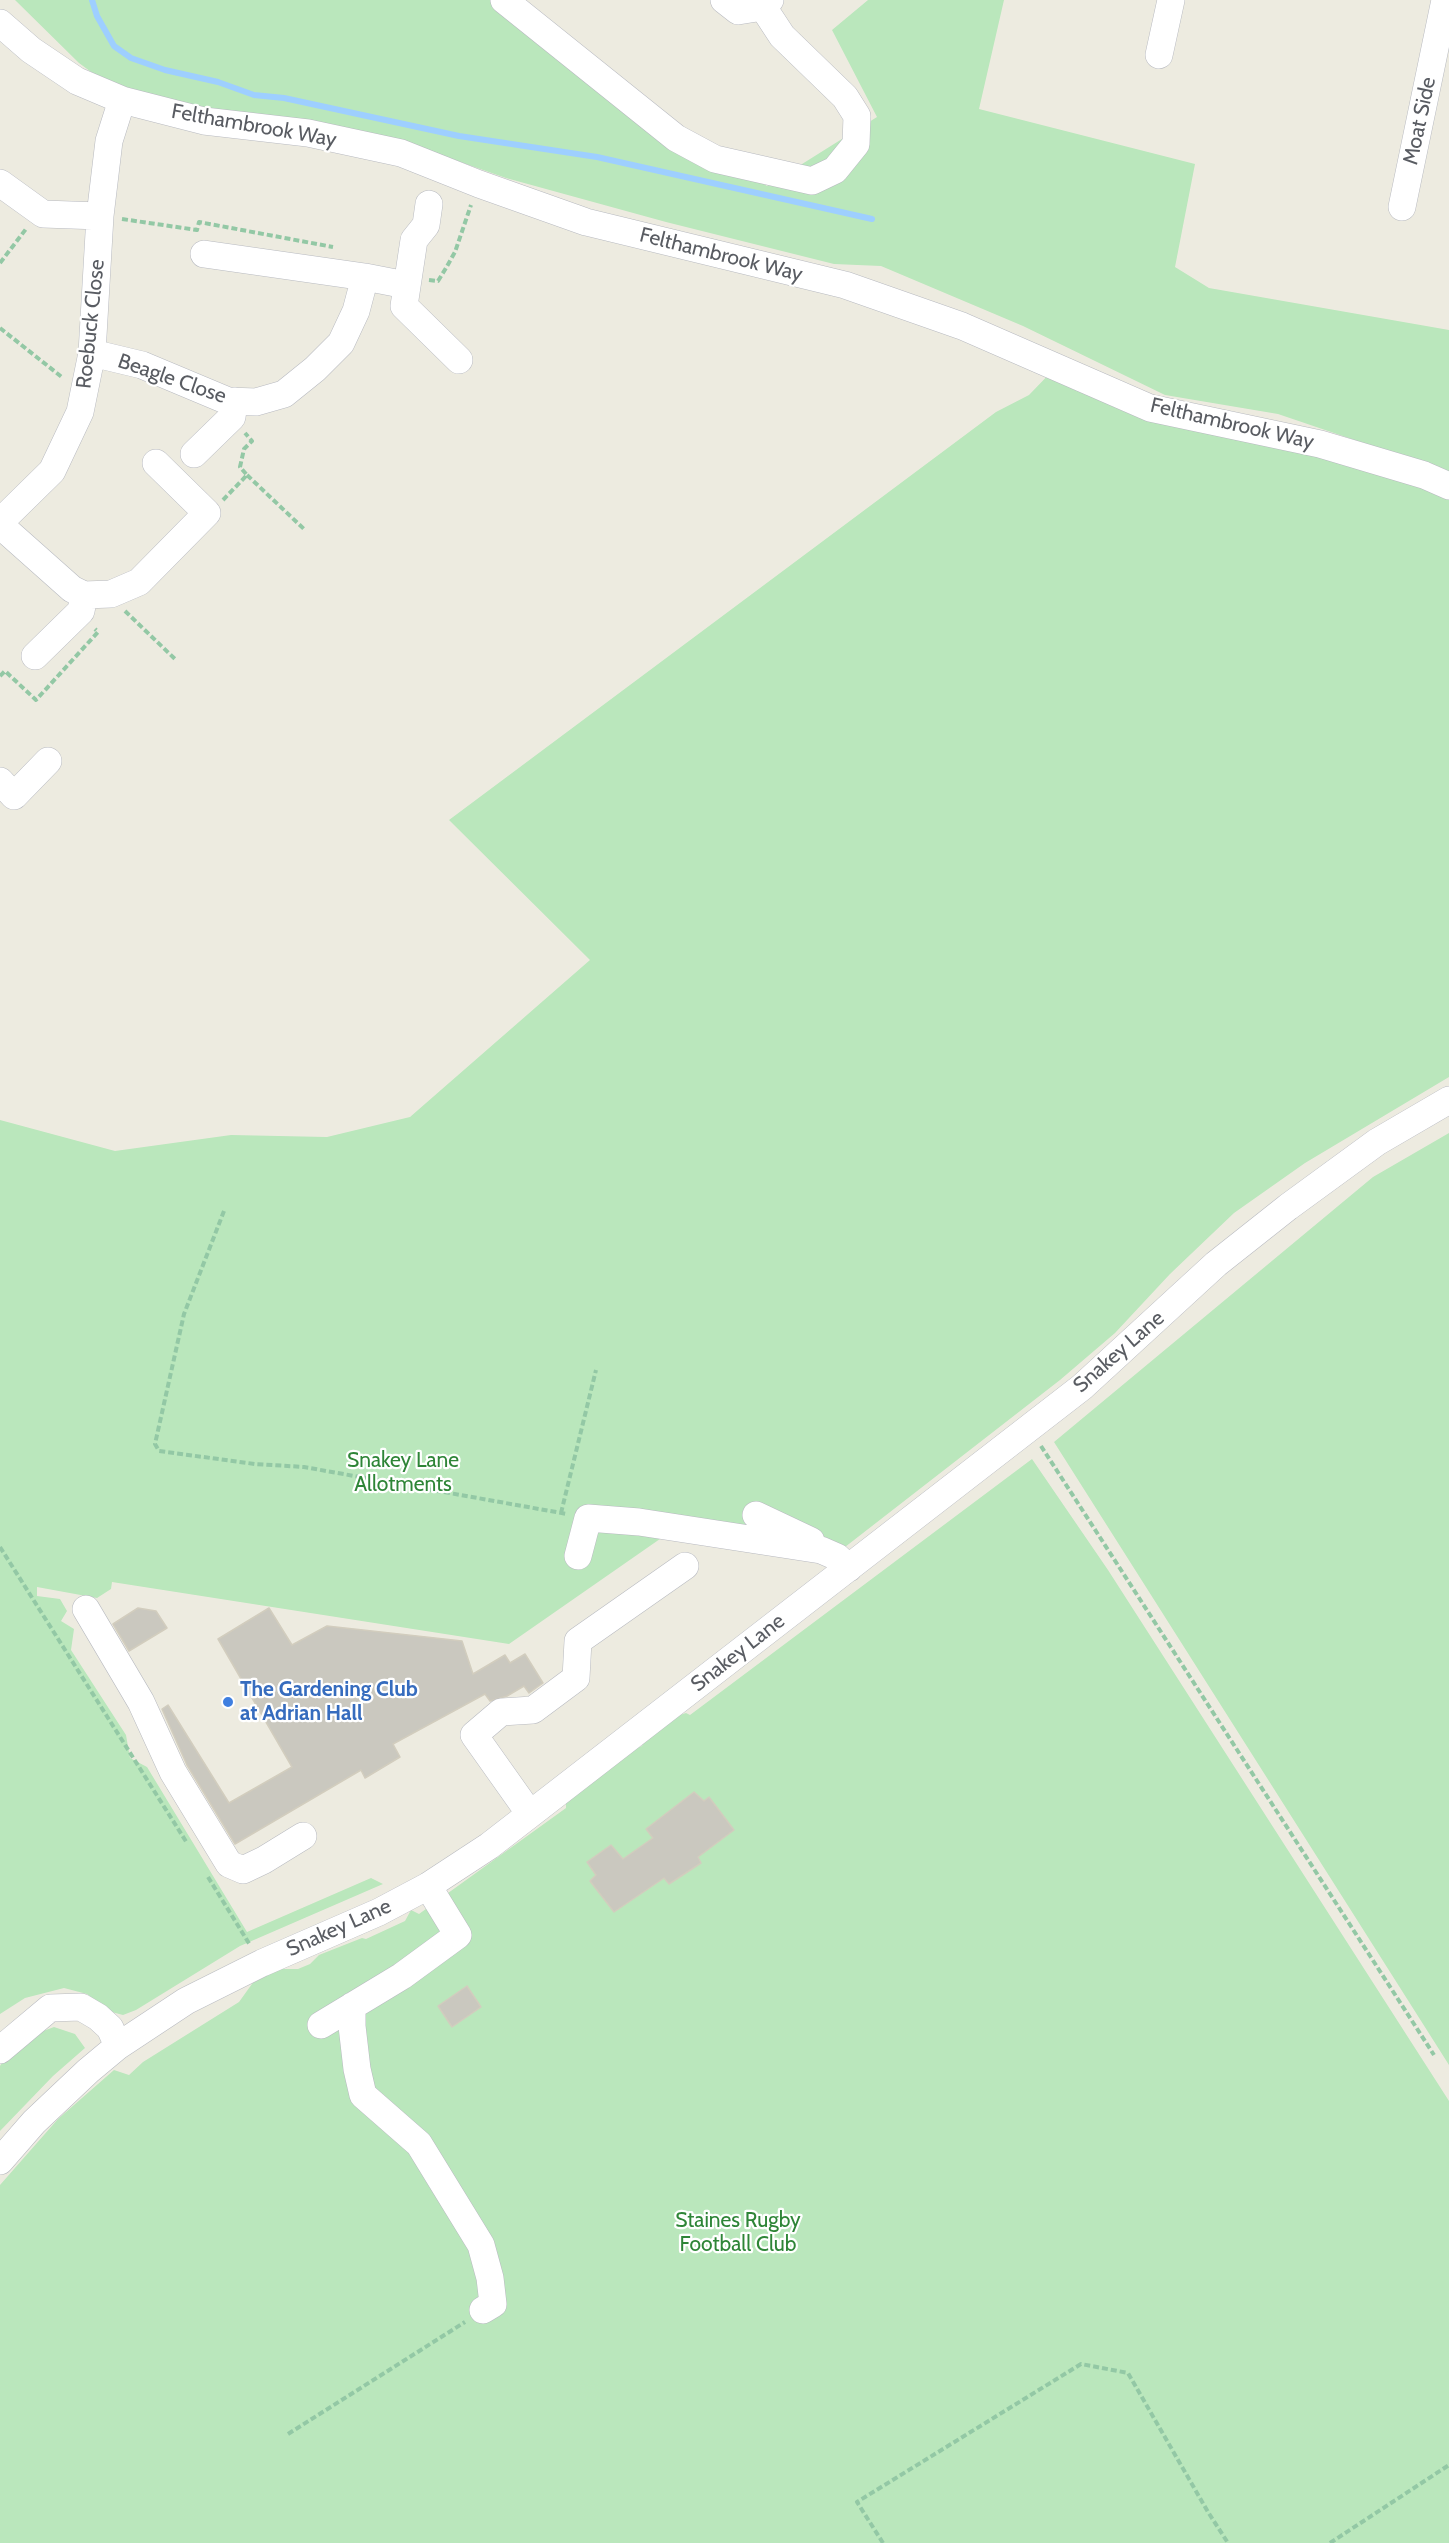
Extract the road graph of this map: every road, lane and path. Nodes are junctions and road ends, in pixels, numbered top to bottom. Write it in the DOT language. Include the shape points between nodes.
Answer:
graph roads {
  1 [pos="504,0"];
  2 [pos="724,0"];
  3 [pos="1171,0"];
  4 [pos="1445,0"];
  5 [pos="767,4"];
  6 [pos="0,22"];
  7 [pos="1159,55"];
  8 [pos="122,100"];
  9 [pos="0,183"];
  10 [pos="479,184"];
  11 [pos="429,204"];
  12 [pos="1402,207"];
  13 [pos="39,211"];
  14 [pos="100,216"];
  15 [pos="204,254"];
  16 [pos="0,263"];
  17 [pos="365,277"];
  18 [pos="407,281"];
  19 [pos="0,328"];
  20 [pos="92,352"];
  21 [pos="459,360"];
  22 [pos="86,389"];
  23 [pos="233,409"];
  24 [pos="194,454"];
  25 [pos="156,463"];
  26 [pos="247,475"];
  27 [pos="1449,486"];
  28 [pos="207,513"];
  29 [pos="0,523"];
  30 [pos="305,530"];
  31 [pos="113,594"];
  32 [pos="84,595"];
  33 [pos="34,656"];
  34 [pos="176,660"];
  35 [pos="48,761"];
  36 [pos="0,781"];
  37 [pos="1449,1100"];
  38 [pos="224,1211"];
  39 [pos="596,1370"];
  40 [pos="1029,1428"];
  41 [pos="561,1513"];
  42 [pos="756,1515"];
  43 [pos="588,1518"];
  44 [pos="0,1547"];
  45 [pos="820,1550"];
  46 [pos="578,1556"];
  47 [pos="685,1566"];
  48 [pos="849,1568"];
  49 [pos="86,1609"];
  50 [pos="530,1814"];
  51 [pos="303,1836"];
  52 [pos="192,1851"];
  53 [pos="204,1872"];
  54 [pos="428,1886"];
  55 [pos="249,1942"];
  56 [pos="352,2006"];
  57 [pos="321,2025"];
  58 [pos="118,2046"];
  59 [pos="0,2050"];
  60 [pos="1434,2055"];
  61 [pos="0,2161"];
  62 [pos="483,2310"];
  63 [pos="288,2434"];
  64 [pos="1449,2465"];
  65 [pos="883,2543"];
  66 [pos="1228,2543"];
  67 [pos="1330,2543"];
  1 -- 5 [label="street" via="676,138 715,159 812,181 835,170 856,144 857,116 845,97 782,36"];
  2 -- 5 [label="street" via="738,11"];
  3 -- 7 [label="street"];
  4 -- 12 [label="street, Moat Side"];
  6 -- 8 [label="street, Felthambrook Way" via="31,50 77,81"];
  8 -- 10 [label="street, Felthambrook Way" via="204,121 308,133 401,153"];
  8 -- 14 [label="street, Roebuck Close" via="109,141"];
  9 -- 13 [label="street"];
  10 -- 18 [label="path" via="455,252 438,280"];
  10 -- 27 [label="street, Felthambrook Way" via="586,222 844,285 962,326 1150,408 1320,444"];
  11 -- 18 [label="street" via="426,225 414,240"];
  13 -- 14 [label="street"];
  13 -- 16 [label="path"];
  14 -- 20 [label="street, Roebuck Close"];
  15 -- 17 [label="street"];
  17 -- 18 [label="street"];
  17 -- 23 [label="street, Beagle Close" via="356,311 341,343 315,369 284,394"];
  18 -- 21 [label="street" via="404,306"];
  19 -- 22 [label="path" via="71,384"];
  20 -- 22 [label="street, Roebuck Close"];
  20 -- 23 [label="street, Beagle Close" via="142,365 228,401"];
  22 -- 29 [label="street, Roebuck Close" via="80,412 52,471"];
  23 -- 24 [label="street"];
  23 -- 26 [label="path" via="252,441 244,450 240,467"];
  25 -- 28 [label="street"];
  26 -- 28 [label="path" via="213,512"];
  26 -- 30 [label="path"];
  28 -- 31 [label="street" via="139,582"];
  29 -- 32 [label="street" via="72,589"];
  31 -- 32 [label="street"];
  31 -- 34 [label="path" via="117,603"];
  32 -- 33 [label="street" via="81,611"];
  35 -- 36 [label="street" via="14,796"];
  37 -- 40 [label="street, Snakey Lane" via="1377,1142 1288,1207 1216,1264 1082,1387"];
  38 -- 41 [label="path" via="184,1314 155,1444 159,1451 304,1467"];
  39 -- 41 [label="path"];
  40 -- 48 [label="street, Snakey Lane"];
  40 -- 60 [label="path"];
  41 -- 43 [label="path"];
  42 -- 45 [label="street" via="806,1537"];
  43 -- 45 [label="street" via="639,1522"];
  43 -- 46 [label="street"];
  44 -- 52 [label="path"];
  45 -- 48 [label="street" via="837,1557"];
  47 -- 50 [label="street" via="578,1641 576,1678 533,1710 501,1712 474,1735"];
  48 -- 50 [label="street, Snakey Lane"];
  49 -- 51 [label="street" via="141,1702 173,1772 229,1864 243,1870"];
  50 -- 54 [label="street, Snakey Lane"];
  53 -- 55 [label="path"];
  54 -- 56 [label="street" via="458,1935"];
  54 -- 58 [label="street, Snakey Lane" via="186,2001"];
  56 -- 57 [label="street"];
  56 -- 62 [label="street" via="363,2095 419,2144 481,2245 492,2304"];
  58 -- 59 [label="street" via="110,2028 98,2016 81,2007 50,2008"];
  58 -- 61 [label="street, Snakey Lane" via="34,2122"];
  62 -- 63 [label="path"];
  64 -- 67 [label="path"];
  65 -- 66 [label="path" via="857,2502 1081,2364 1128,2373"];
}
